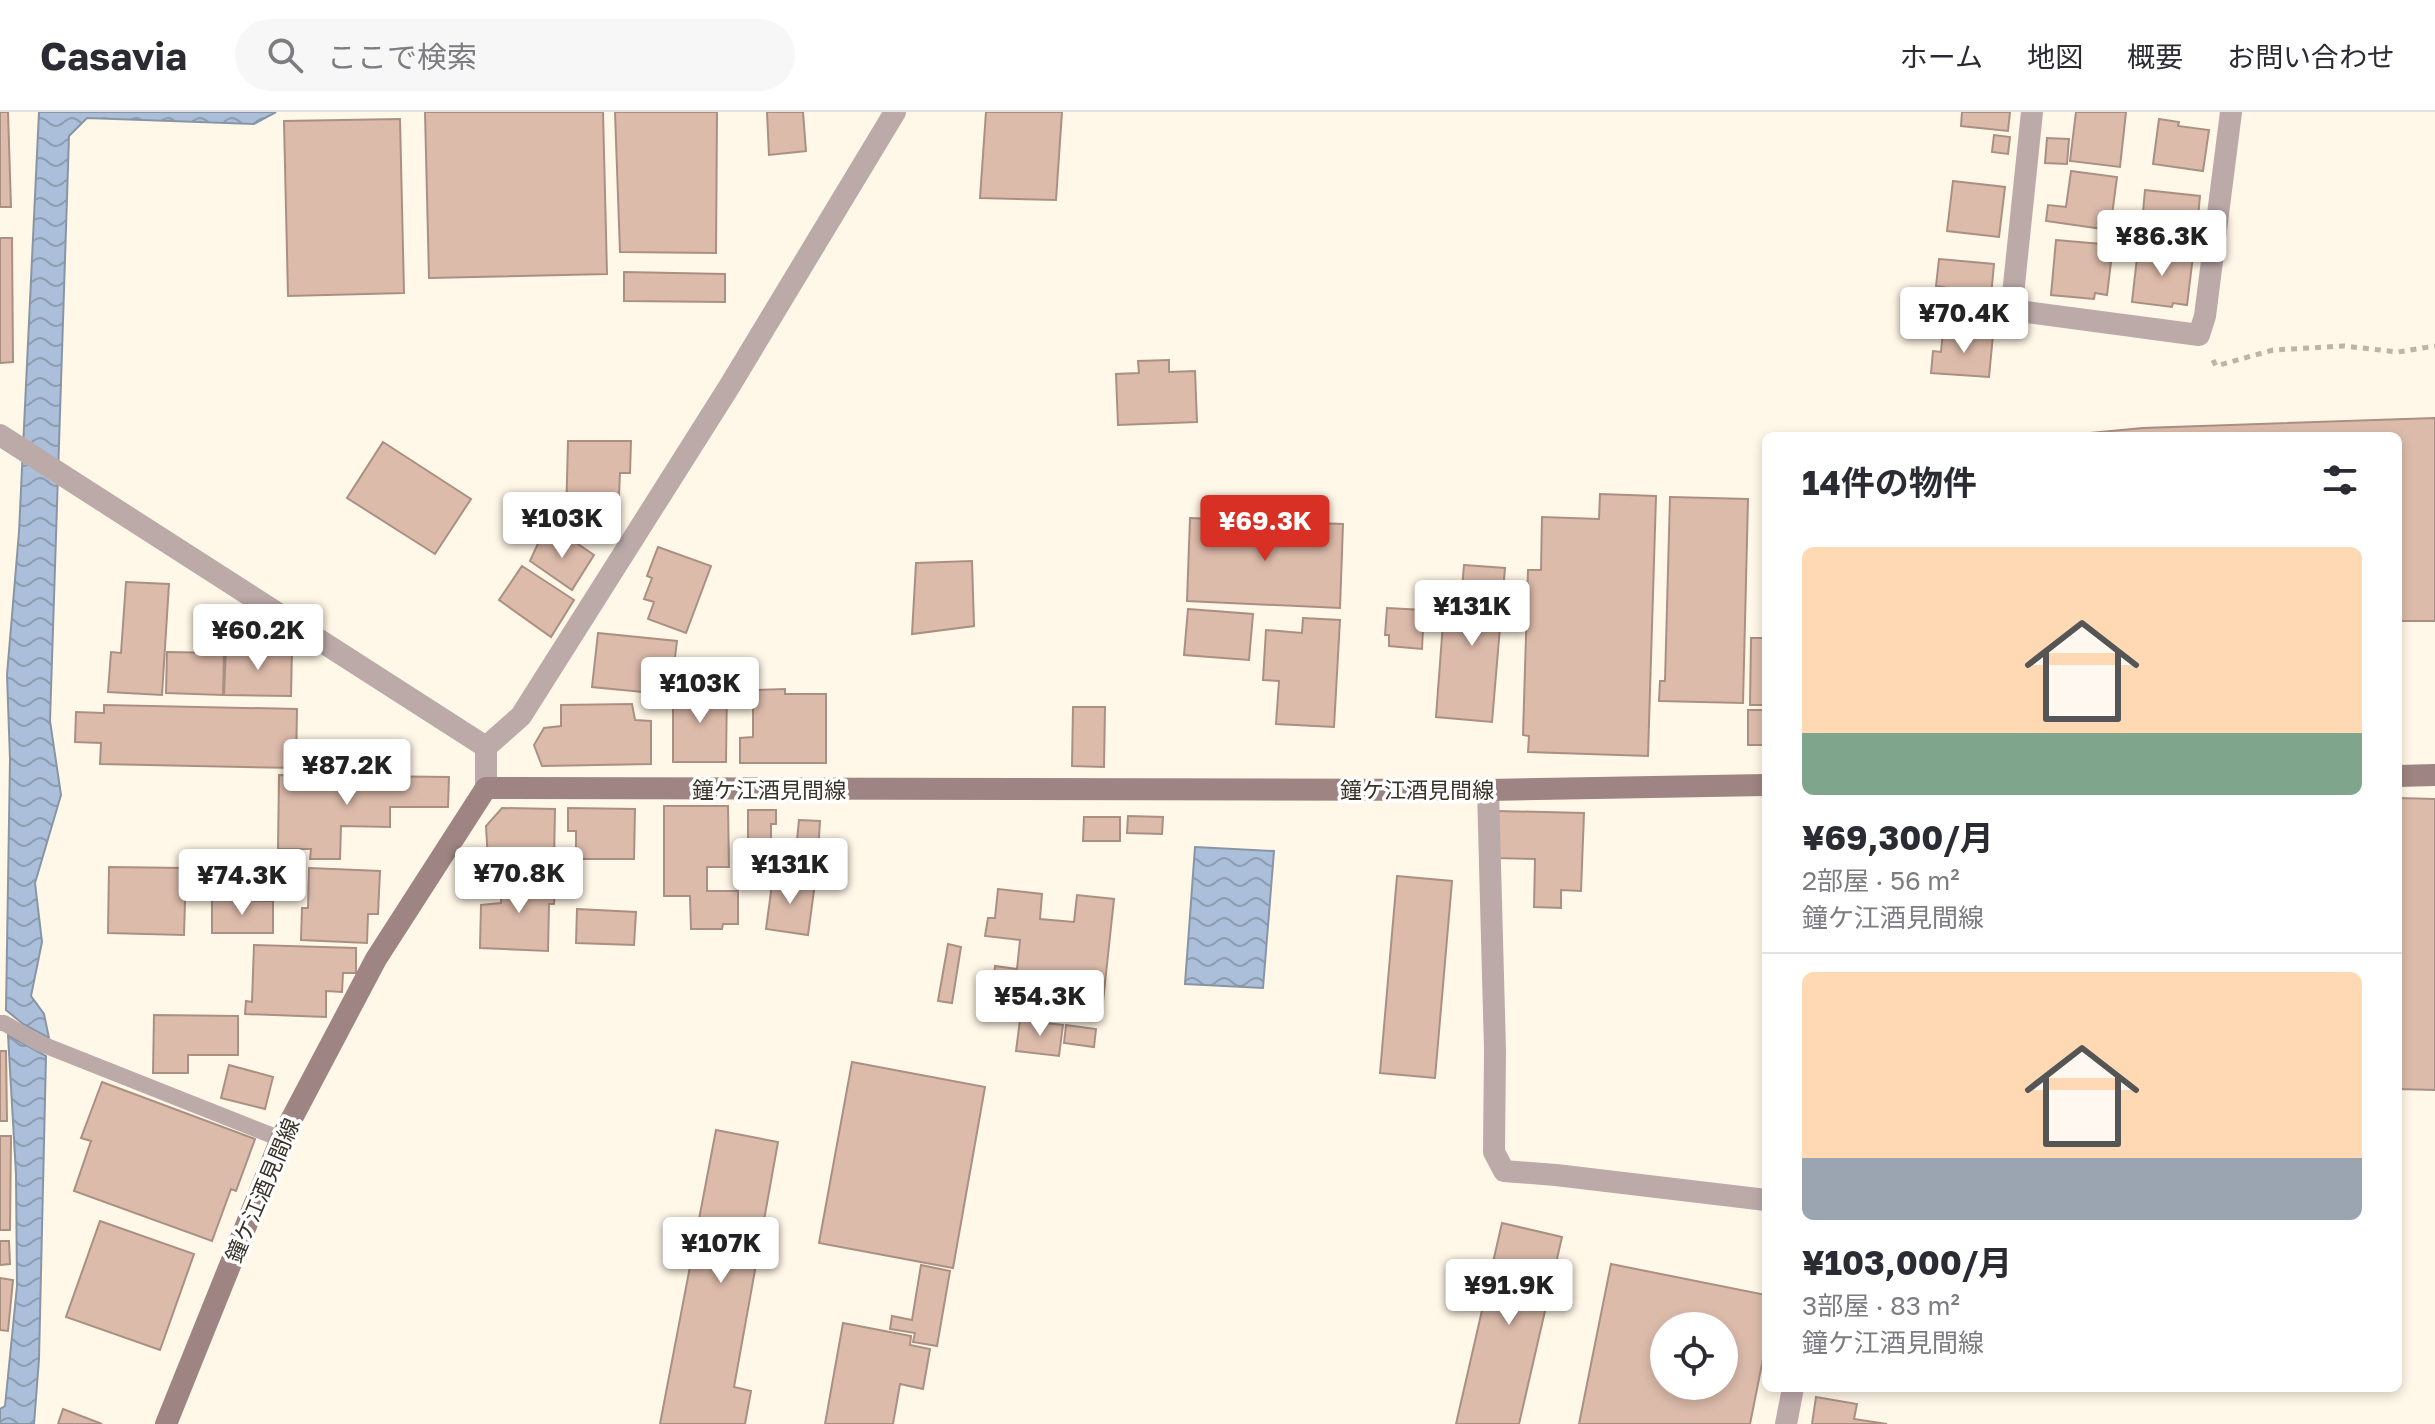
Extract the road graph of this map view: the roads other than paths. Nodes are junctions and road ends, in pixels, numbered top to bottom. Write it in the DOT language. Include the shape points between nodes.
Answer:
graph roads {
  1 [pos="895,112"];
  2 [pos="2032,112"];
  3 [pos="2231,112"];
  4 [pos="0,435"];
  5 [pos="486,747"];
  6 [pos="2435,775"];
  7 [pos="2402,776"];
  8 [pos="1762,785"];
  9 [pos="486,788"];
  10 [pos="1488,790"];
  11 [pos="0,1023"];
  12 [pos="281,1139"];
  13 [pos="1762,1200"];
  14 [pos="1792,1392"];
  15 [pos="166,1424"];
  16 [pos="1786,1424"];
  1 -- 5 [label="street" via="521,716"];
  2 -- 3 [label="street" via="2012,304 2019,311 2199,335"];
  4 -- 5 [label="street"];
  5 -- 9 [label="street"];
  6 -- 7 [label="main road"];
  8 -- 10 [label="main road, 鐘ケ江酒見間線"];
  9 -- 10 [label="main road, 鐘ケ江酒見間線"];
  9 -- 12 [label="main road, 鐘ケ江酒見間線" via="376,959"];
  10 -- 13 [label="street" via="1494,1152 1504,1171"];
  11 -- 12 [label="lane"];
  12 -- 15 [label="main road, 鐘ケ江酒見間線"];
  14 -- 16 [label="street"];
}
